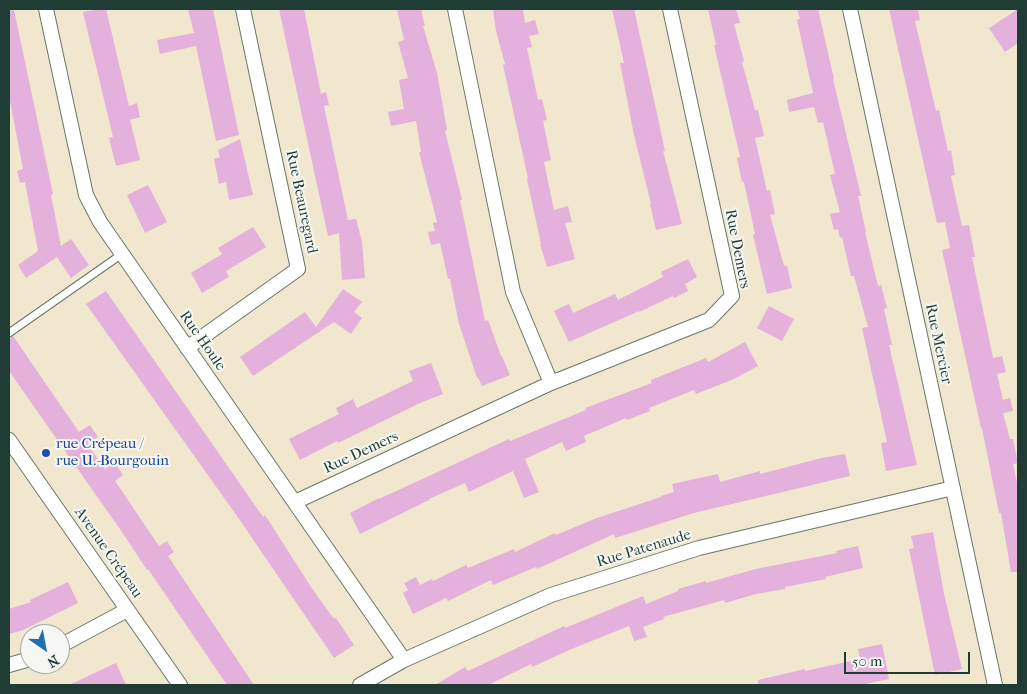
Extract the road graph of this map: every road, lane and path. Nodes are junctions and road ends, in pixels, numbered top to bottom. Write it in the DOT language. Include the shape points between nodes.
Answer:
graph roads {
  1 [pos="46,9"];
  2 [pos="243,9"];
  3 [pos="455,9"];
  4 [pos="670,9"];
  5 [pos="850,9"];
  6 [pos="122,254"];
  7 [pos="9,333"];
  8 [pos="187,348"];
  9 [pos="551,383"];
  10 [pos="9,440"];
  11 [pos="15,460"];
  12 [pos="953,488"];
  13 [pos="295,502"];
  14 [pos="127,610"];
  15 [pos="70,641"];
  16 [pos="404,660"];
  17 [pos="180,685"];
  18 [pos="360,685"];
  19 [pos="995,685"];
  1 -- 6 [label="street, Rue Houle" via="86,195"];
  2 -- 8 [label="street, Rue Beauregard" via="298,269"];
  3 -- 9 [label="street" via="513,292"];
  4 -- 9 [label="street, Rue Demers" via="732,296 709,320"];
  5 -- 12 [label="street, Rue Mercier"];
  6 -- 7 [label="lane"];
  6 -- 8 [label="street, Rue Houle"];
  8 -- 13 [label="street, Rue Houle"];
  9 -- 13 [label="street, Rue Demers"];
  10 -- 11 [label="street, Avenue Crépeau"];
  11 -- 14 [label="street, Avenue Crépeau"];
  12 -- 16 [label="street, Rue Patenaude" via="699,548 551,595"];
  12 -- 19 [label="street, Rue Mercier"];
  13 -- 16 [label="street, Rue Houle"];
  14 -- 15 [label="street"];
  14 -- 17 [label="street, Avenue Crépeau"];
  16 -- 18 [label="street, Rue Patenaude"];
}
